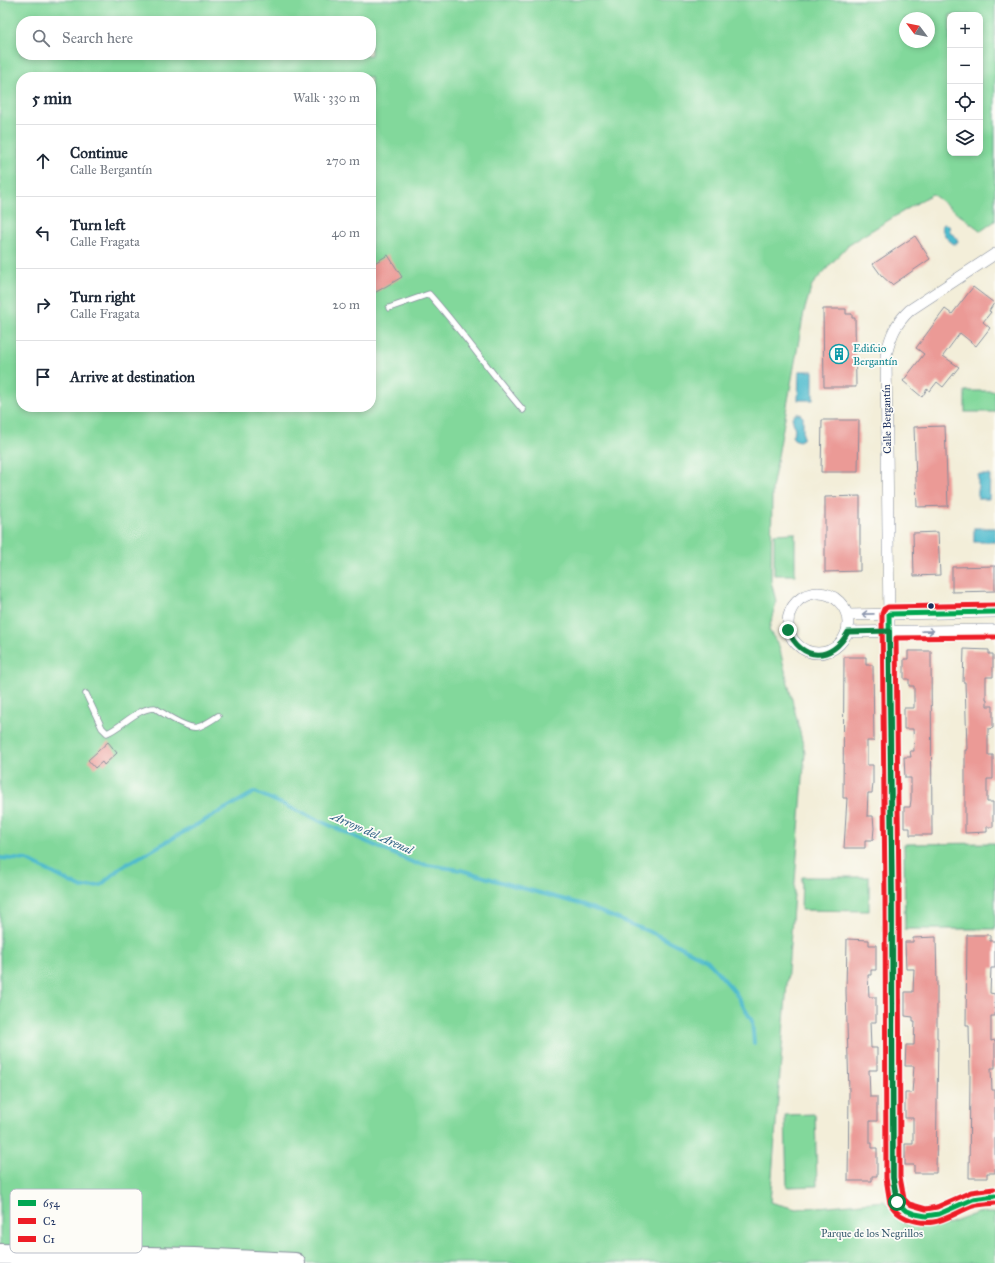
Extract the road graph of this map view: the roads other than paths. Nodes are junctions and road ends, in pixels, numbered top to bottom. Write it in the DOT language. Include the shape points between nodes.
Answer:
graph roads {
  1 [pos="995,254"];
  2 [pos="389,308"];
  3 [pos="523,410"];
  4 [pos="995,612"];
  5 [pos="889,614"];
  6 [pos="848,615"];
  7 [pos="995,630"];
  8 [pos="889,631"];
  9 [pos="848,632"];
  10 [pos="86,694"];
  11 [pos="218,716"];
  12 [pos="995,1196"];
  13 [pos="0,1254"];
  14 [pos="295,1263"];
  1 -- 5 [label="street, Calle Bergantín" via="910,310 899,320 890,336 886,355"];
  2 -- 3 [label="lane" via="429,294"];
  4 -- 5 [label="street"];
  5 -- 6 [label="street, one-way"];
  5 -- 8 [label="street, Calle Bergantín"];
  6 -- 9 [label="street"];
  6 -- 9 [label="street" via="836,598 816,593 798,600 791,608 788,618 788,630 792,640 800,649 811,653 823,654 834,650"];
  8 -- 7 [label="street, one-way"];
  8 -- 9 [label="street"];
  8 -- 12 [label="street" via="893,1178 897,1202 905,1210 926,1216 939,1214 972,1199"];
  10 -- 11 [label="lane" via="102,728 107,733 150,708 155,708 193,728"];
  13 -- 14 [label="highway"];
}
